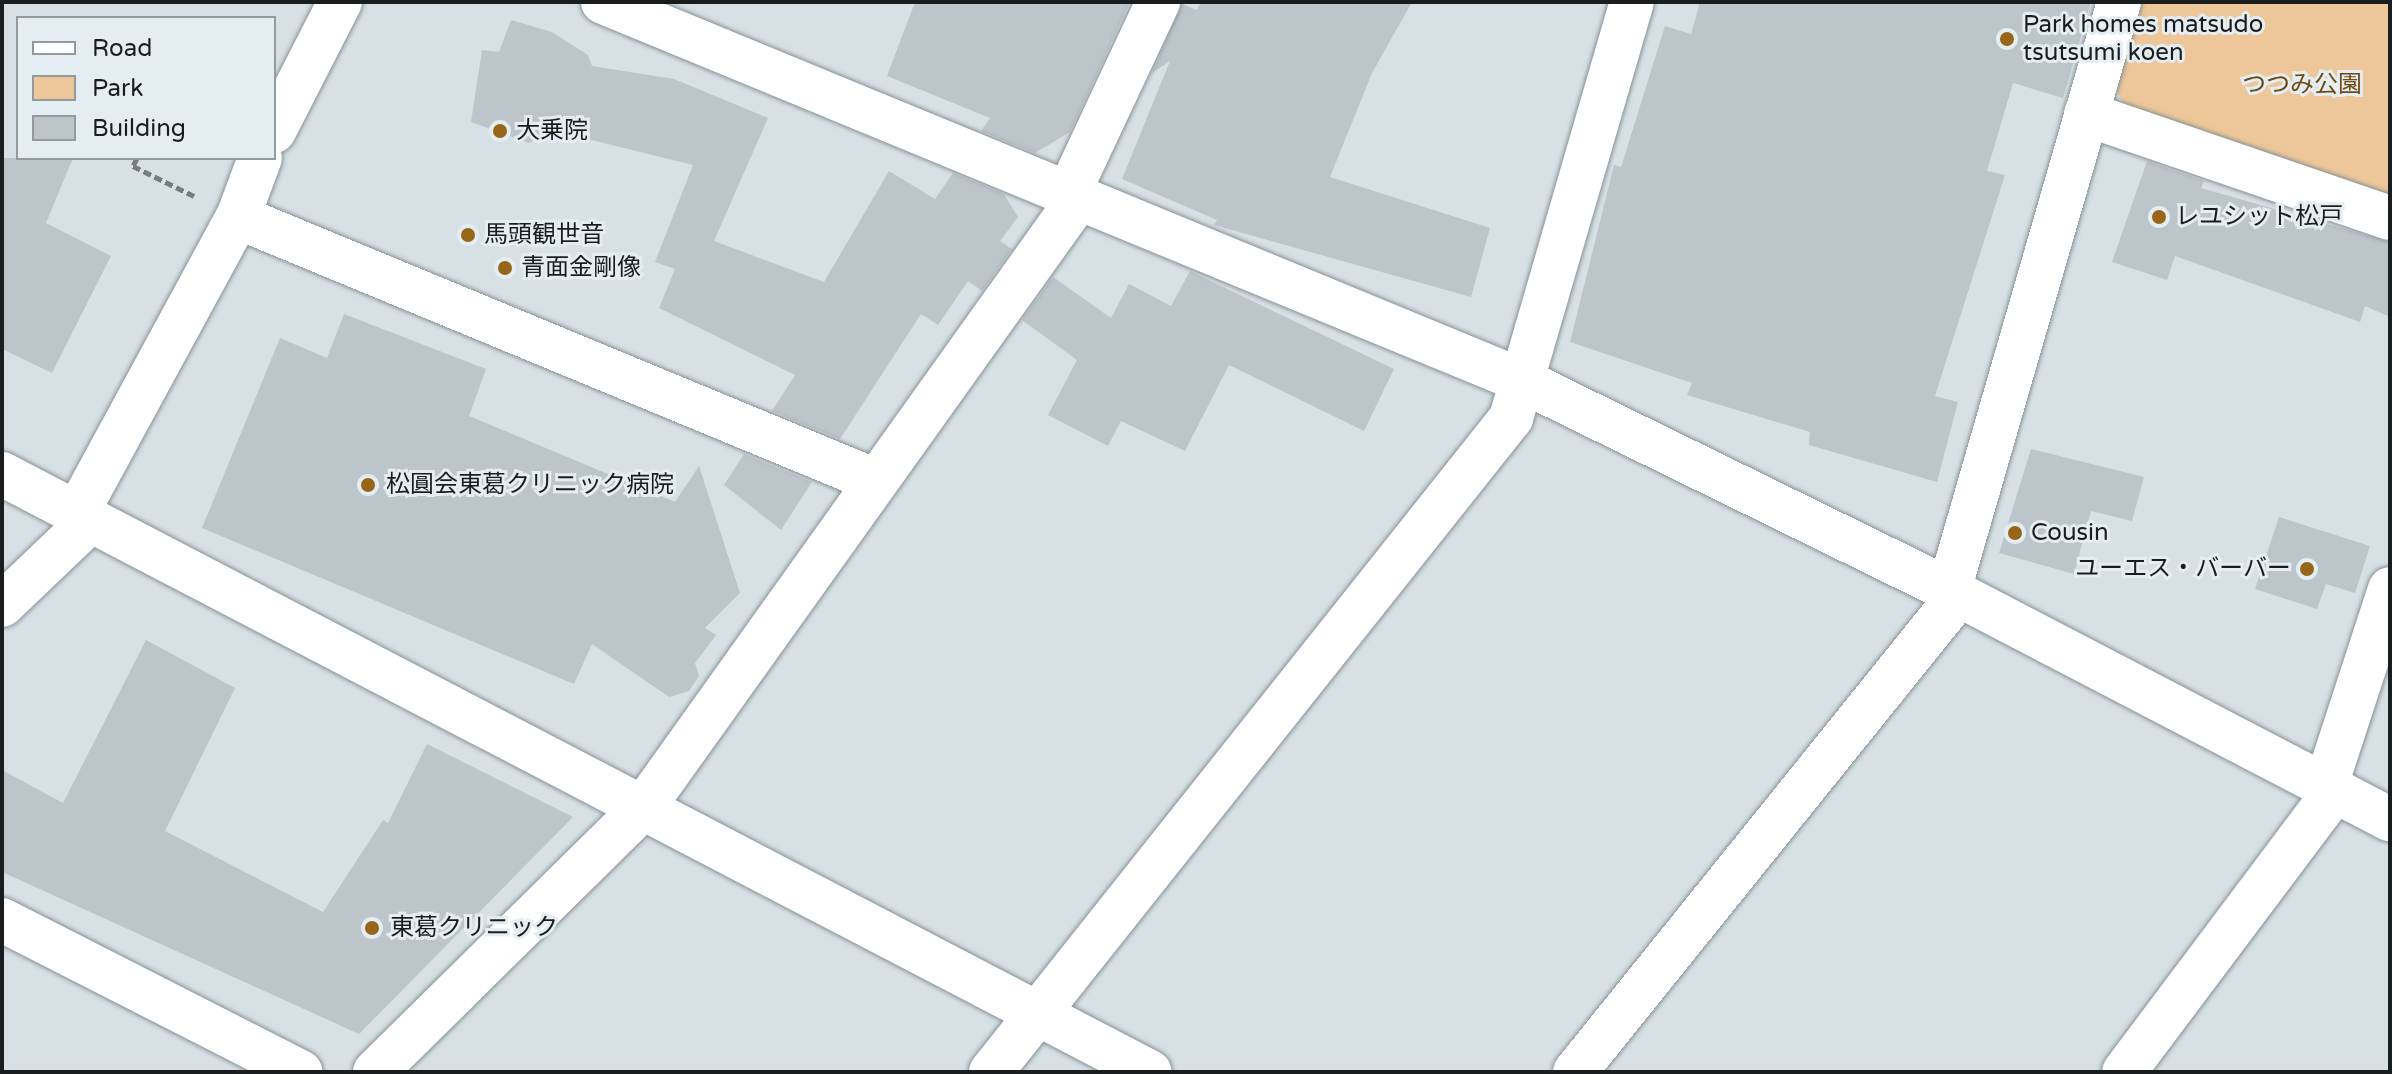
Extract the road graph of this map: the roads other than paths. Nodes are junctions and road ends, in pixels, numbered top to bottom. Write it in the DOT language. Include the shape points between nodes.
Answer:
graph roads {
  1 [pos="340,2"];
  2 [pos="603,2"];
  3 [pos="1158,2"];
  4 [pos="1632,2"];
  5 [pos="2119,2"];
  6 [pos="2086,114"];
  7 [pos="276,127"];
  8 [pos="259,160"];
  9 [pos="1076,193"];
  10 [pos="238,217"];
  11 [pos="2390,218"];
  12 [pos="1523,381"];
  13 [pos="2,474"];
  14 [pos="871,479"];
  15 [pos="84,516"];
  16 [pos="2390,589"];
  17 [pos="1954,593"];
  18 [pos="2,605"];
  19 [pos="2331,788"];
  20 [pos="643,808"];
  21 [pos="2390,819"];
  22 [pos="2,920"];
  23 [pos="1036,1013"];
  24 [pos="300,1072"];
  25 [pos="375,1072"];
  26 [pos="991,1072"];
  27 [pos="1150,1072"];
  28 [pos="1575,1072"];
  29 [pos="2124,1072"];
  1 -- 7 [label="street"];
  2 -- 9 [label="street"];
  3 -- 9 [label="street"];
  4 -- 12 [label="street"];
  5 -- 6 [label="street"];
  6 -- 11 [label="street"];
  6 -- 17 [label="street"];
  8 -- 10 [label="street"];
  9 -- 12 [label="street"];
  9 -- 14 [label="street"];
  10 -- 14 [label="street"];
  10 -- 15 [label="street"];
  12 -- 17 [label="street"];
  12 -- 23 [label="street" via="1511,418"];
  13 -- 15 [label="street"];
  14 -- 20 [label="street"];
  15 -- 18 [label="street"];
  15 -- 20 [label="street"];
  16 -- 19 [label="street"];
  17 -- 19 [label="street"];
  17 -- 28 [label="street"];
  19 -- 21 [label="street"];
  19 -- 29 [label="street"];
  20 -- 23 [label="street"];
  20 -- 25 [label="street"];
  22 -- 24 [label="street"];
  23 -- 26 [label="street"];
  23 -- 27 [label="street"];
}
